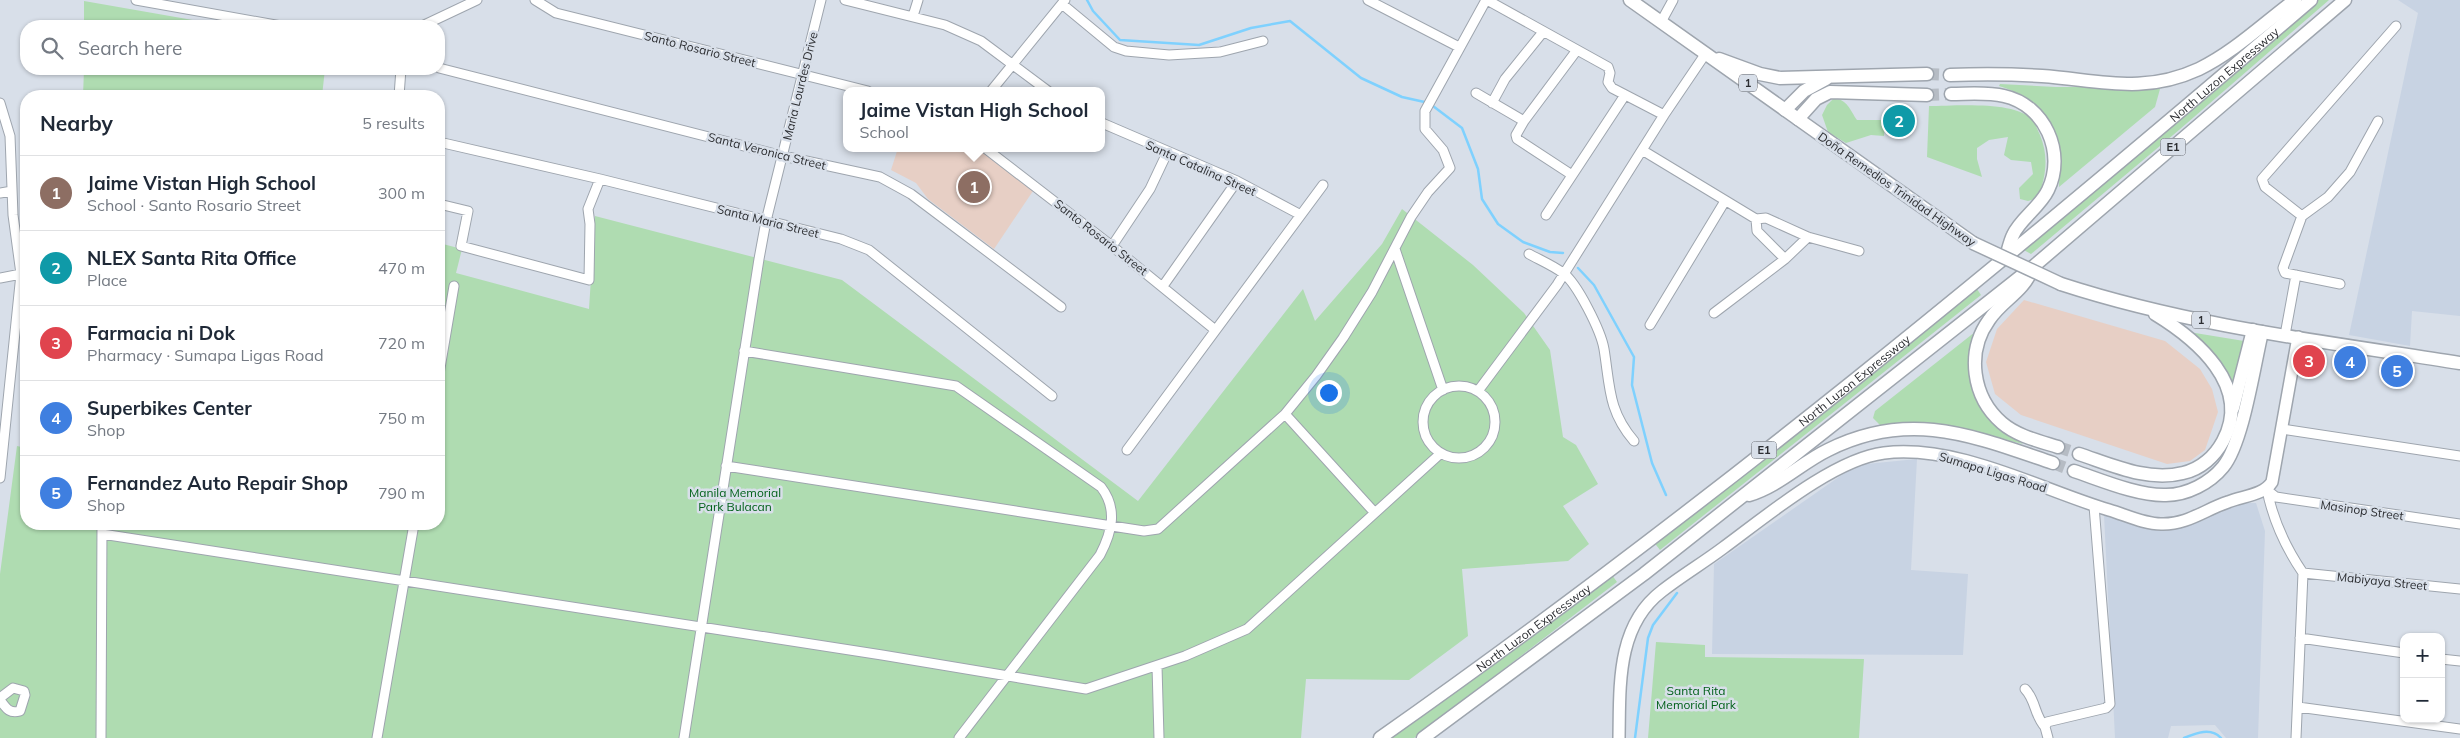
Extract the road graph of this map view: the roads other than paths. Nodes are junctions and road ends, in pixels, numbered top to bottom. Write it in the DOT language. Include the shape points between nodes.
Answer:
graph roads {
  1 [pos="136,0"];
  2 [pos="477,0"];
  3 [pos="535,0"];
  4 [pos="821,0"];
  5 [pos="845,0"];
  6 [pos="918,0"];
  7 [pos="1368,0"];
  8 [pos="1487,0"];
  9 [pos="1630,0"];
  10 [pos="1673,0"];
  11 [pos="2295,0"];
  12 [pos="2311,0"];
  13 [pos="2344,0"];
  14 [pos="1064,2"];
  15 [pos="913,16"];
  16 [pos="248,20"];
  17 [pos="435,20"];
  18 [pos="1661,22"];
  19 [pos="2396,26"];
  20 [pos="1543,32"];
  21 [pos="1263,41"];
  22 [pos="1459,47"];
  23 [pos="1577,50"];
  24 [pos="1709,55"];
  25 [pos="1013,65"];
  26 [pos="445,70"];
  27 [pos="1927,74"];
  28 [pos="1950,74"];
  29 [pos="401,75"];
  30 [pos="802,75"];
  31 [pos="1831,78"];
  32 [pos="852,87"];
  33 [pos="994,87"];
  34 [pos="1043,87"];
  35 [pos="399,90"];
  36 [pos="1476,93"];
  37 [pos="1951,94"];
  38 [pos="1625,95"];
  39 [pos="1928,95"];
  40 [pos="1492,103"];
  41 [pos="0,104"];
  42 [pos="1785,110"];
  43 [pos="1664,115"];
  44 [pos="1798,119"];
  45 [pos="1524,121"];
  46 [pos="2378,121"];
  47 [pos="1105,124"];
  48 [pos="445,143"];
  49 [pos="1642,150"];
  50 [pos="990,152"];
  51 [pos="1167,153"];
  52 [pos="783,156"];
  53 [pos="1572,174"];
  54 [pos="600,179"];
  55 [pos="1236,181"];
  56 [pos="1323,184"];
  57 [pos="12,191"];
  58 [pos="0,193"];
  59 [pos="1726,201"];
  60 [pos="445,206"];
  61 [pos="1299,214"];
  62 [pos="1546,215"];
  63 [pos="2302,216"];
  64 [pos="1756,219"];
  65 [pos="766,221"];
  66 [pos="1808,237"];
  67 [pos="1112,246"];
  68 [pos="1395,248"];
  69 [pos="1859,251"];
  70 [pos="1529,254"];
  71 [pos="2006,257"];
  72 [pos="1785,259"];
  73 [pos="20,265"];
  74 [pos="2034,266"];
  75 [pos="20,274"];
  76 [pos="1564,274"];
  77 [pos="2296,276"];
  78 [pos="0,278"];
  79 [pos="20,282"];
  80 [pos="2340,284"];
  81 [pos="454,286"];
  82 [pos="1163,286"];
  83 [pos="1061,308"];
  84 [pos="2148,310"];
  85 [pos="1714,313"];
  86 [pos="1650,325"];
  87 [pos="1214,329"];
  88 [pos="2258,331"];
  89 [pos="2292,336"];
  90 [pos="445,339"];
  91 [pos="744,351"];
  92 [pos="2460,363"];
  93 [pos="1443,390"];
  94 [pos="1478,391"];
  95 [pos="1052,396"];
  96 [pos="2232,413"];
  97 [pos="1285,414"];
  98 [pos="3,422"];
  99 [pos="2282,429"];
  100 [pos="1634,442"];
  101 [pos="2058,447"];
  102 [pos="1127,450"];
  103 [pos="1441,453"];
  104 [pos="2079,454"];
  105 [pos="2460,456"];
  106 [pos="2053,463"];
  107 [pos="726,466"];
  108 [pos="2074,471"];
  109 [pos="0,478"];
  110 [pos="2267,490"];
  111 [pos="1742,497"];
  112 [pos="2094,506"];
  113 [pos="1375,513"];
  114 [pos="2460,524"];
  115 [pos="1112,526"];
  116 [pos="102,530"];
  117 [pos="413,530"];
  118 [pos="102,534"];
  119 [pos="2303,573"];
  120 [pos="404,581"];
  121 [pos="2460,589"];
  122 [pos="701,627"];
  123 [pos="2300,638"];
  124 [pos="2400,652"];
  125 [pos="2445,659"];
  126 [pos="2460,661"];
  127 [pos="1157,666"];
  128 [pos="1008,675"];
  129 [pos="2025,689"];
  130 [pos="2298,707"];
  131 [pos="2045,727"];
  132 [pos="2460,729"];
  133 [pos="101,738"];
  134 [pos="378,738"];
  135 [pos="684,738"];
  136 [pos="959,738"];
  137 [pos="1160,738"];
  138 [pos="1380,738"];
  139 [pos="1423,738"];
  140 [pos="1619,738"];
  141 [pos="2048,738"];
  142 [pos="2296,738"];
  1 -- 16 [label="street"];
  2 -- 17 [label="street"];
  3 -- 30 [label="street, Santo Rosario Street" via="556,13"];
  4 -- 30 [label="street, Maria Lourdes Drive"];
  5 -- 15 [label="street"];
  6 -- 15 [label="street"];
  7 -- 22 [label="street"];
  8 -- 20 [label="street"];
  8 -- 22 [label="street"];
  9 -- 18 [label="highway, Doña Remedios Trinidad Highway / 1"];
  10 -- 18 [label="street"];
  11 -- 28 [label="highway" via="2227,52 2198,69 2160,82 2122,85 2044,76"];
  12 -- 71 [label="highway, North Luzon Expressway / E1"];
  13 -- 74 [label="highway, North Luzon Expressway / E1"];
  14 -- 21 [label="street" via="1114,47 1126,51 1169,55 1211,52"];
  14 -- 25 [label="street"];
  15 -- 25 [label="street" via="945,25 981,41"];
  18 -- 24 [label="highway, Doña Remedios Trinidad Highway / 1"];
  19 -- 63 [label="street" via="2262,179 2264,186"];
  20 -- 23 [label="street"];
  20 -- 40 [label="street" via="1505,79"];
  22 -- 68 [label="street" via="1425,111 1425,129 1443,150 1450,168 1428,192"];
  23 -- 38 [label="street" via="1608,67 1609,86"];
  23 -- 45 [label="street"];
  24 -- 31 [label="highway" via="1767,76"];
  24 -- 42 [label="highway, Doña Remedios Trinidad Highway / 1"];
  24 -- 43 [label="street"];
  25 -- 33 [label="street"];
  25 -- 34 [label="street"];
  26 -- 52 [label="street, Santa Veronica Street"];
  27 -- 31 [label="highway"];
  29 -- 35 [label="street"];
  30 -- 32 [label="street, Santo Rosario Street"];
  30 -- 52 [label="street, Maria Lourdes Drive"];
  31 -- 42 [label="highway" via="1804,91"];
  36 -- 40 [label="street"];
  37 -- 71 [label="highway" via="1995,94 2017,100 2039,117 2053,143 2055,164 2050,185 2038,206 2013,234"];
  38 -- 43 [label="street"];
  38 -- 53 [label="street"];
  39 -- 44 [label="highway" via="1830,92 1816,99"];
  40 -- 45 [label="street"];
  41 -- 57 [label="street" via="10,136"];
  42 -- 44 [label="highway, Doña Remedios Trinidad Highway / 1"];
  43 -- 49 [label="street"];
  44 -- 84 [label="highway, Doña Remedios Trinidad Highway / 1, bridge" via="1973,242 2061,284"];
  45 -- 53 [label="street" via="1517,139"];
  46 -- 63 [label="street" via="2350,172 2328,197"];
  47 -- 51 [label="street, Santa Catalina Street"];
  48 -- 54 [label="street, Santa Maria Street"];
  49 -- 59 [label="street"];
  49 -- 76 [label="street"];
  50 -- 67 [label="street, Santo Rosario Street"];
  51 -- 55 [label="street, Santa Catalina Street"];
  51 -- 67 [label="street" via="1150,189"];
  52 -- 65 [label="street, Maria Lourdes Drive"];
  52 -- 83 [label="street, Santa Veronica Street" via="880,177 897,185"];
  53 -- 62 [label="street"];
  54 -- 60 [label="street" via="588,209 589,280 461,246 468,212"];
  54 -- 65 [label="street, Santa Maria Street"];
  55 -- 61 [label="street, Santa Catalina Street"];
  55 -- 82 [label="street"];
  56 -- 61 [label="street"];
  57 -- 58 [label="street"];
  57 -- 73 [label="street"];
  59 -- 64 [label="street"];
  59 -- 86 [label="street"];
  61 -- 87 [label="street"];
  63 -- 77 [label="street" via="2283,268 2286,273"];
  64 -- 66 [label="street" via="1766,218"];
  64 -- 72 [label="street" via="1758,231"];
  65 -- 91 [label="street, Maria Lourdes Drive"];
  65 -- 95 [label="street, Santa Maria Street" via="841,239 869,250"];
  66 -- 69 [label="street"];
  66 -- 72 [label="street"];
  67 -- 82 [label="street, Santo Rosario Street"];
  68 -- 93 [label="street"];
  68 -- 97 [label="street" via="1343,338"];
  70 -- 76 [label="street"];
  71 -- 138 [label="highway, North Luzon Expressway / E1" via="1816,410 1629,554"];
  72 -- 85 [label="street"];
  74 -- 101 [label="highway" via="2026,283 1989,319 1976,344 1973,366 1990,411 2003,424 2026,437"];
  74 -- 111 [label="highway, North Luzon Expressway / E1"];
  75 -- 78 [label="street"];
  76 -- 94 [label="street"];
  76 -- 100 [label="street" via="1588,307 1603,346 1612,408"];
  77 -- 80 [label="street"];
  77 -- 89 [label="street"];
  79 -- 98 [label="street"];
  81 -- 90 [label="street"];
  82 -- 87 [label="street, Santo Rosario Street"];
  84 -- 88 [label="highway, Doña Remedios Trinidad Highway / 1"];
  84 -- 96 [label="highway" via="2204,352 2220,372 2228,389"];
  87 -- 102 [label="street"];
  88 -- 89 [label="highway, Doña Remedios Trinidad Highway / 1"];
  88 -- 96 [label="highway"];
  88 -- 108 [label="highway" via="2237,438 2224,466 2214,476 2200,486 2166,495 2129,488"];
  89 -- 92 [label="highway, Doña Remedios Trinidad Highway / 1"];
  89 -- 99 [label="main road"];
  91 -- 107 [label="street, Maria Lourdes Drive"];
  91 -- 115 [label="street" via="956,386 1101,487 1110,498"];
  93 -- 94 [label="street" via="1460,387"];
  93 -- 103 [label="street" via="1428,406 1424,427 1430,442"];
  94 -- 103 [label="street" via="1493,410 1495,421 1488,444 1468,457"];
  96 -- 104 [label="highway" via="2226,435 2210,459 2183,473 2148,475"];
  97 -- 113 [label="street"];
  97 -- 115 [label="street" via="1158,529 1144,531"];
  98 -- 109 [label="street"];
  99 -- 105 [label="street"];
  99 -- 110 [label="main road" via="2272,482"];
  103 -- 113 [label="street"];
  106 -- 111 [label="highway" via="1955,433 1898,429 1839,445 1764,490"];
  107 -- 115 [label="street"];
  107 -- 122 [label="street, Maria Lourdes Drive"];
  110 -- 112 [label="main road, Sumapa Ligas Road" via="2220,504 2186,521 2162,524"];
  110 -- 114 [label="street, Masinop Street" via="2276,497"];
  110 -- 119 [label="street" via="2272,515"];
  111 -- 139 [label="highway, North Luzon Expressway / E1" via="1587,618"];
  112 -- 131 [label="street" via="2110,704 2106,708 2047,722"];
  112 -- 140 [label="main road, Sumapa Ligas Road" via="2023,479 1942,454 1911,450 1881,453 1832,472 1660,592 1638,616 1624,654"];
  113 -- 127 [label="street" via="1247,629"];
  115 -- 128 [label="street" via="1100,555"];
  116 -- 118 [label="street"];
  117 -- 120 [label="street"];
  118 -- 120 [label="street"];
  118 -- 133 [label="street"];
  119 -- 121 [label="street, Mabiyaya Street"];
  119 -- 123 [label="street"];
  120 -- 122 [label="street"];
  120 -- 134 [label="street"];
  122 -- 128 [label="street"];
  122 -- 135 [label="street, Maria Lourdes Drive"];
  123 -- 124 [label="street"];
  123 -- 130 [label="street"];
  125 -- 126 [label="street"];
  127 -- 128 [label="street" via="1086,689"];
  127 -- 137 [label="street"];
  128 -- 136 [label="street"];
  129 -- 131 [label="street" via="2033,698 2038,719"];
  130 -- 132 [label="street"];
  130 -- 142 [label="street"];
  131 -- 141 [label="street"];
}
